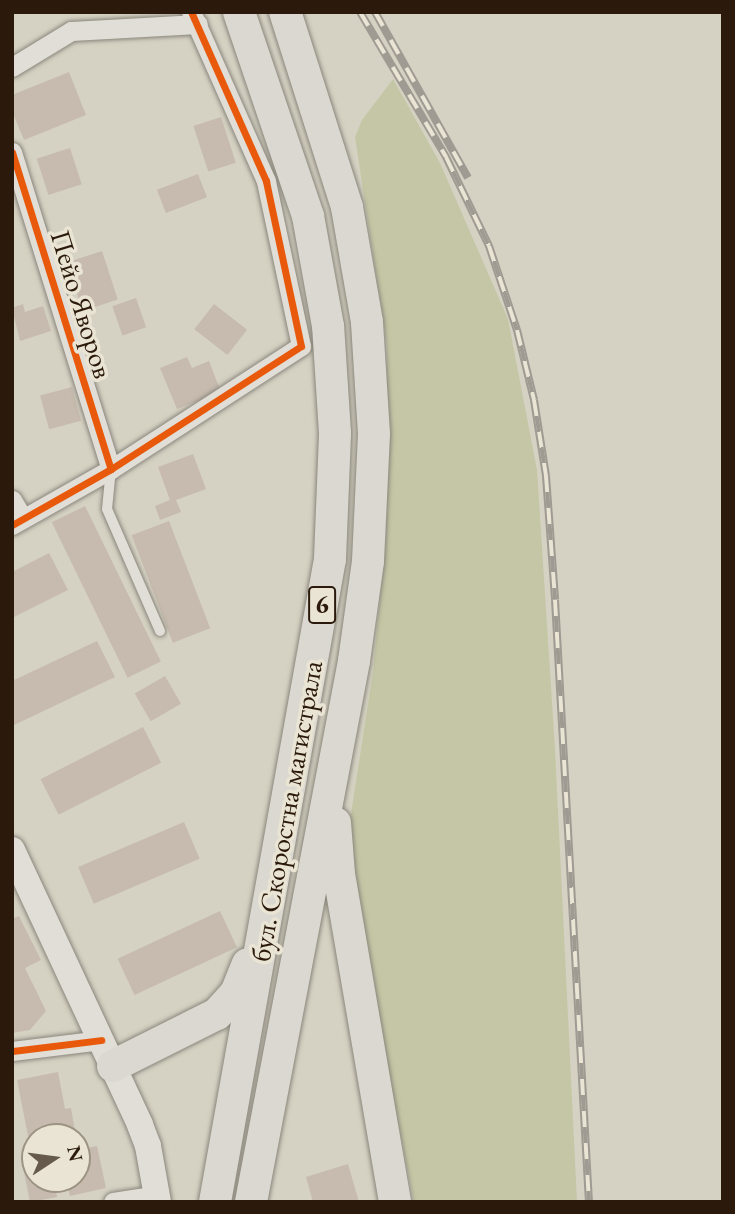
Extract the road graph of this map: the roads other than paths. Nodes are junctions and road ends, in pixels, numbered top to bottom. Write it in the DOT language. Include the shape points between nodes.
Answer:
graph roads {
  1 [pos="239,12"];
  2 [pos="285,12"];
  3 [pos="194,18"];
  4 [pos="12,67"];
  5 [pos="12,152"];
  6 [pos="111,469"];
  7 [pos="12,500"];
  8 [pos="18,522"];
  9 [pos="160,631"];
  10 [pos="334,770"];
  11 [pos="12,850"];
  12 [pos="271,890"];
  13 [pos="12,1051"];
  14 [pos="107,1053"];
  15 [pos="158,1198"];
  16 [pos="113,1202"];
  17 [pos="215,1202"];
  18 [pos="251,1202"];
  19 [pos="395,1202"];
  1 -- 12 [label="highway, бул. Скоростна магистрала / 6" via="308,216 328,326 335,433 330,559"];
  2 -- 10 [label="highway, бул. Скоростна магистрала / 6" via="347,206 368,334 374,434 368,561"];
  3 -- 4 [label="street" via="71,31"];
  3 -- 6 [label="street" via="266,181 301,346"];
  5 -- 6 [label="street, Пейо Яворов"];
  6 -- 8 [label="street"];
  6 -- 9 [label="lane" via="107,509"];
  7 -- 8 [label="street"];
  10 -- 18 [label="highway, бул. Скоростна магистрала / 6"];
  10 -- 19 [label="highway" via="339,874"];
  11 -- 14 [label="main road"];
  12 -- 14 [label="highway" via="243,980 227,1005 203,1022"];
  12 -- 17 [label="highway, бул. Скоростна магистрала / 6"];
  13 -- 14 [label="street"];
  14 -- 15 [label="main road" via="148,1146"];
  15 -- 16 [label="street"];
}
